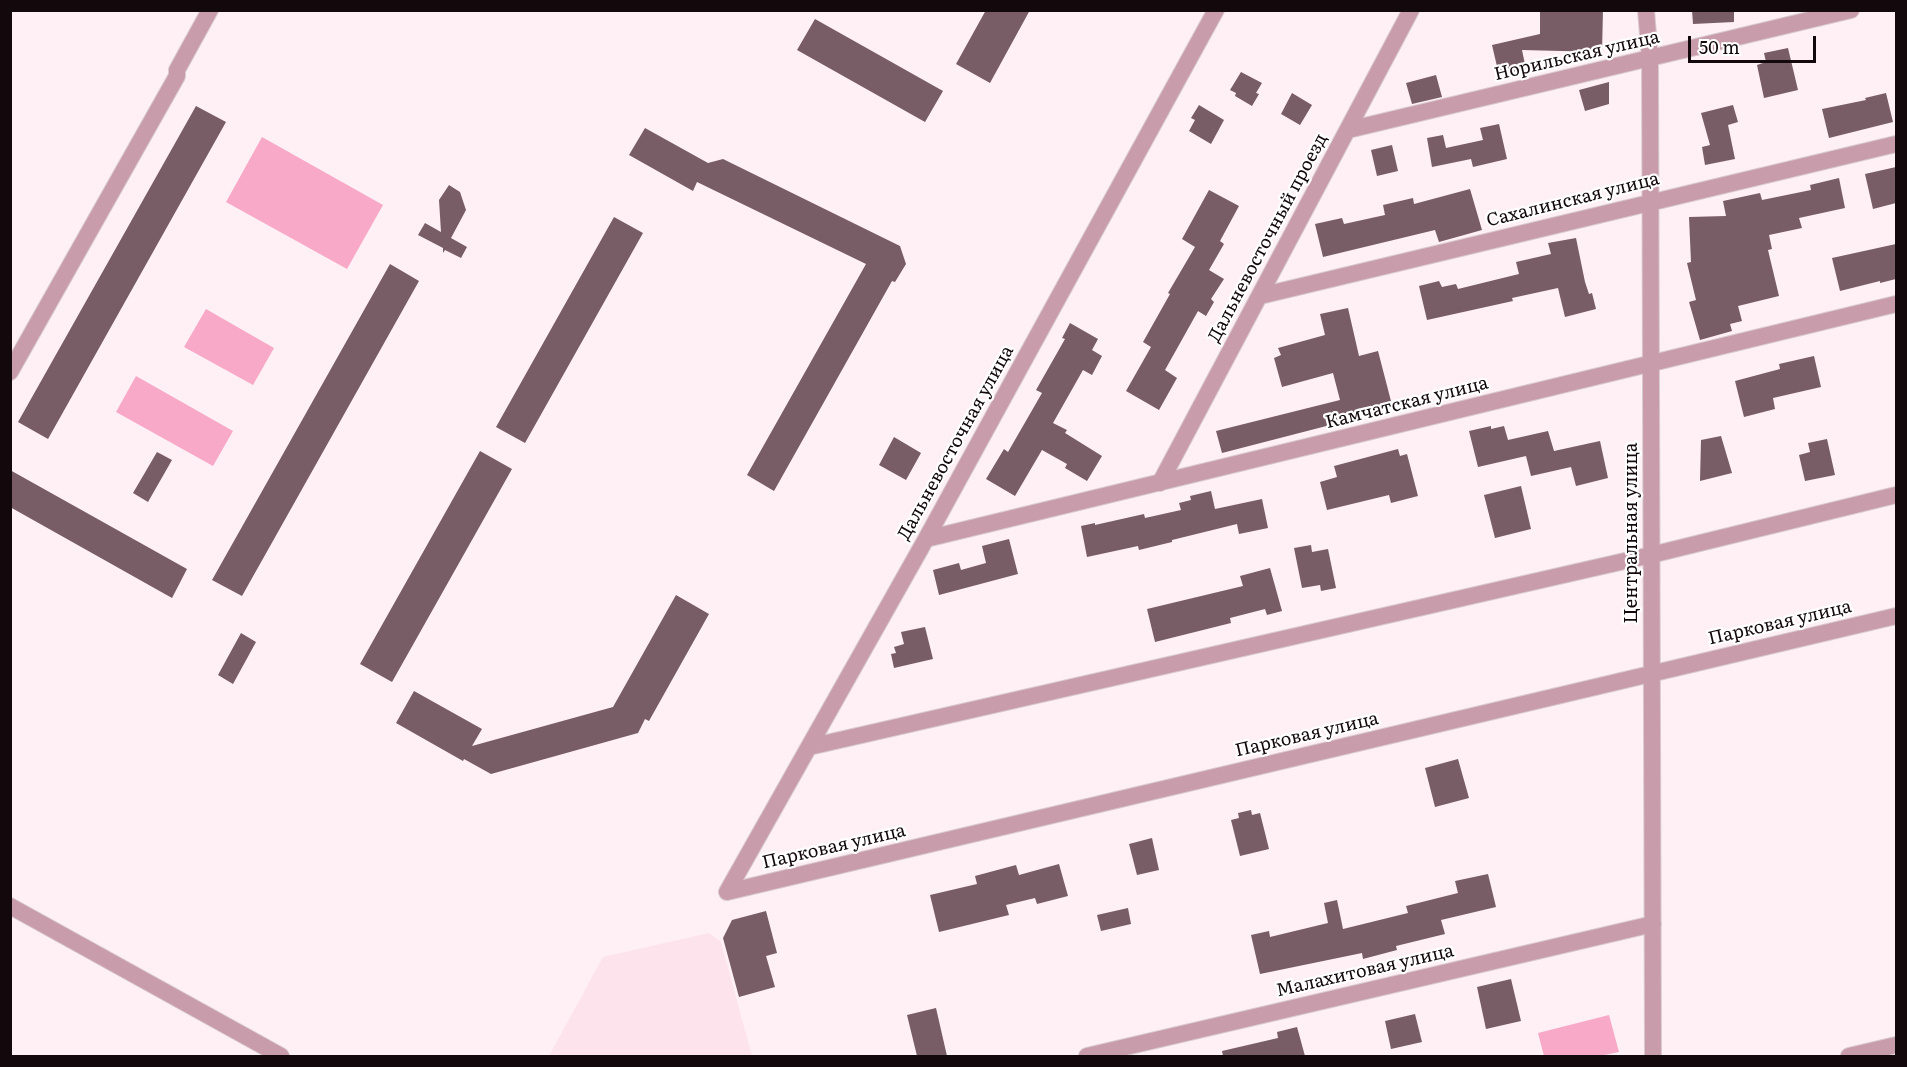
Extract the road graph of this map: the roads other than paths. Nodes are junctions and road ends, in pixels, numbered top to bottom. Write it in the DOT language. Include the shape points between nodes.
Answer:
graph roads {
  1 [pos="210,10"];
  2 [pos="1216,10"];
  3 [pos="1411,10"];
  4 [pos="1646,10"];
  5 [pos="1851,10"];
  6 [pos="1650,59"];
  7 [pos="1348,130"];
  8 [pos="1896,144"];
  9 [pos="1650,201"];
  10 [pos="1260,296"];
  11 [pos="1896,304"];
  12 [pos="1651,364"];
  13 [pos="10,372"];
  14 [pos="1160,483"];
  15 [pos="1896,495"];
  16 [pos="926,539"];
  17 [pos="1652,555"];
  18 [pos="1896,616"];
  19 [pos="1652,673"];
  20 [pos="809,747"];
  21 [pos="727,892"];
  22 [pos="10,906"];
  23 [pos="1653,924"];
  24 [pos="1896,1045"];
  25 [pos="281,1056"];
  26 [pos="1087,1056"];
  27 [pos="1653,1056"];
  28 [pos="1849,1056"];
  1 -- 13 [label="street" via="177,76"];
  2 -- 16 [label="street, Дальневосточная улица"];
  3 -- 7 [label="street, Дальневосточный проезд"];
  4 -- 6 [label="street, Центральная улица"];
  5 -- 6 [label="street, Норильская улица"];
  6 -- 7 [label="street, Норильская улица"];
  6 -- 9 [label="street, Центральная улица"];
  7 -- 10 [label="street, Дальневосточный проезд"];
  8 -- 9 [label="street, Сахалинская улица"];
  9 -- 10 [label="street, Сахалинская улица"];
  9 -- 12 [label="street, Центральная улица"];
  10 -- 14 [label="street, Дальневосточный проезд"];
  11 -- 12 [label="street, Камчатская улица"];
  12 -- 14 [label="street, Камчатская улица"];
  12 -- 17 [label="street, Центральная улица"];
  14 -- 16 [label="street, Камчатская улица"];
  15 -- 17 [label="street"];
  16 -- 20 [label="street, Дальневосточная улица"];
  17 -- 19 [label="street, Центральная улица"];
  17 -- 20 [label="street"];
  18 -- 19 [label="street, Парковая улица"];
  19 -- 21 [label="street, Парковая улица"];
  19 -- 23 [label="street, Центральная улица"];
  20 -- 21 [label="street, Дальневосточная улица"];
  22 -- 25 [label="street"];
  23 -- 26 [label="street, Малахитовая улица"];
  23 -- 27 [label="street, Центральная улица"];
  24 -- 28 [label="street"];
}
